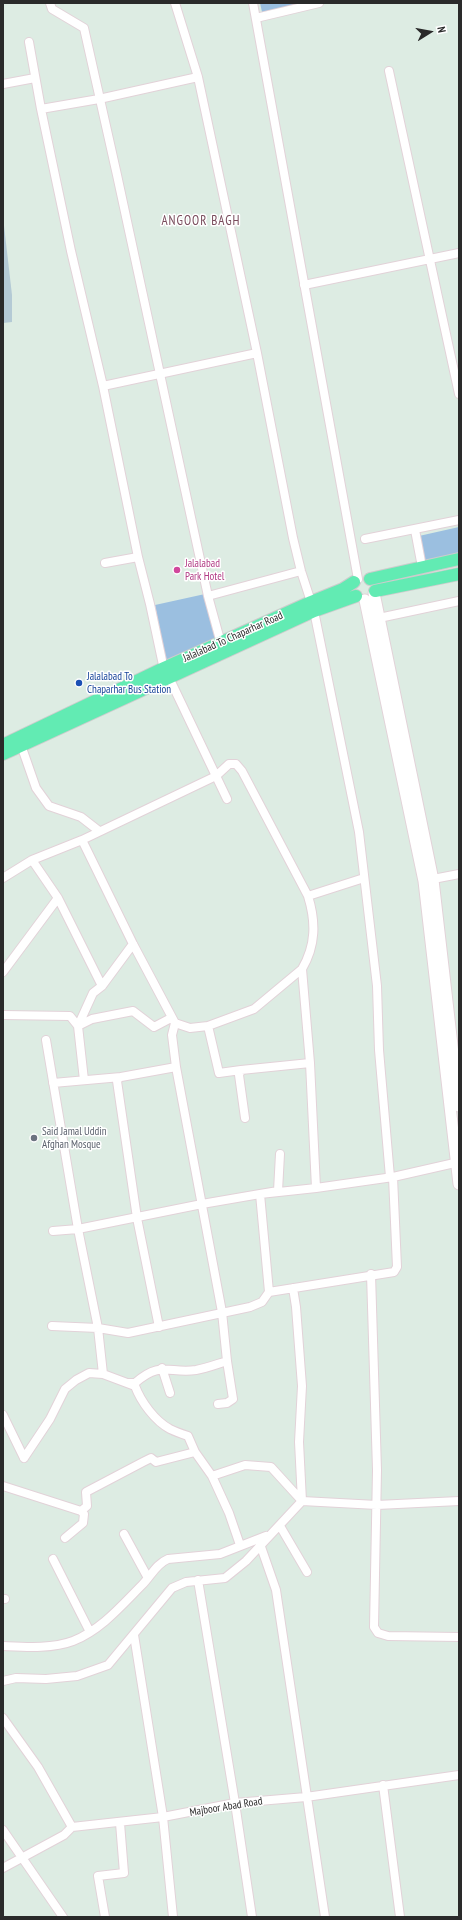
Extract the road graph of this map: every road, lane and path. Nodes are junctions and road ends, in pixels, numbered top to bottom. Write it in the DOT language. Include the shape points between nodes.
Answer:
graph roads {
  1 [pos="50,3"];
  2 [pos="175,3"];
  3 [pos="253,3"];
  4 [pos="319,3"];
  5 [pos="256,18"];
  6 [pos="29,42"];
  7 [pos="389,71"];
  8 [pos="198,77"];
  9 [pos="36,78"];
  10 [pos="3,84"];
  11 [pos="99,99"];
  12 [pos="41,109"];
  13 [pos="459,252"];
  14 [pos="429,259"];
  15 [pos="304,284"];
  16 [pos="257,353"];
  17 [pos="159,374"];
  18 [pos="103,386"];
  19 [pos="459,394"];
  20 [pos="459,520"];
  21 [pos="415,530"];
  22 [pos="365,539"];
  23 [pos="138,557"];
  24 [pos="459,559"];
  25 [pos="105,563"];
  26 [pos="422,567"];
  27 [pos="301,571"];
  28 [pos="459,574"];
  29 [pos="361,580"];
  30 [pos="367,595"];
  31 [pos="208,596"];
  32 [pos="459,601"];
  33 [pos="313,606"];
  34 [pos="379,618"];
  35 [pos="222,647"];
  36 [pos="167,672"];
  37 [pos="3,745"];
  38 [pos="21,745"];
  39 [pos="3,754"];
  40 [pos="216,776"];
  41 [pos="226,799"];
  42 [pos="99,831"];
  43 [pos="82,840"];
  44 [pos="32,860"];
  45 [pos="459,874"];
  46 [pos="3,878"];
  47 [pos="364,878"];
  48 [pos="428,880"];
  49 [pos="308,896"];
  50 [pos="58,898"];
  51 [pos="133,944"];
  52 [pos="302,969"];
  53 [pos="3,972"];
  54 [pos="102,986"];
  55 [pos="3,1015"];
  56 [pos="173,1020"];
  57 [pos="78,1026"];
  58 [pos="208,1026"];
  59 [pos="46,1040"];
  60 [pos="310,1063"];
  61 [pos="176,1068"];
  62 [pos="240,1070"];
  63 [pos="121,1077"];
  64 [pos="84,1080"];
  65 [pos="53,1083"];
  66 [pos="459,1106"];
  67 [pos="245,1118"];
  68 [pos="280,1154"];
  69 [pos="458,1162"];
  70 [pos="391,1177"];
  71 [pos="459,1184"];
  72 [pos="316,1188"];
  73 [pos="260,1194"];
  74 [pos="202,1204"];
  75 [pos="138,1218"];
  76 [pos="78,1229"];
  77 [pos="53,1231"];
  78 [pos="371,1274"];
  79 [pos="293,1288"];
  80 [pos="269,1292"];
  81 [pos="222,1312"];
  82 [pos="52,1326"];
  83 [pos="159,1327"];
  84 [pos="98,1328"];
  85 [pos="227,1361"];
  86 [pos="162,1368"];
  87 [pos="103,1374"];
  88 [pos="123,1383"];
  89 [pos="170,1393"];
  90 [pos="218,1404"];
  91 [pos="3,1415"];
  92 [pos="195,1452"];
  93 [pos="212,1476"];
  94 [pos="3,1486"];
  95 [pos="302,1501"];
  96 [pos="459,1501"];
  97 [pos="377,1505"];
  98 [pos="81,1511"];
  99 [pos="280,1526"];
  100 [pos="124,1534"];
  101 [pos="269,1534"];
  102 [pos="65,1538"];
  103 [pos="260,1544"];
  104 [pos="240,1545"];
  105 [pos="53,1559"];
  106 [pos="307,1572"];
  107 [pos="148,1578"];
  108 [pos="198,1580"];
  109 [pos="90,1632"];
  110 [pos="134,1635"];
  111 [pos="459,1637"];
  112 [pos="3,1646"];
  113 [pos="3,1681"];
  114 [pos="3,1718"];
  115 [pos="459,1775"];
  116 [pos="383,1785"];
  117 [pos="306,1797"];
  118 [pos="235,1803"];
  119 [pos="163,1817"];
  120 [pos="120,1822"];
  121 [pos="72,1827"];
  122 [pos="3,1830"];
  123 [pos="21,1858"];
  124 [pos="3,1868"];
  125 [pos="63,1917"];
  126 [pos="105,1917"];
  127 [pos="173,1917"];
  128 [pos="252,1917"];
  129 [pos="325,1917"];
  130 [pos="400,1917"];
  1 -- 11 [label="street" via="52,9 84,28"];
  2 -- 8 [label="street"];
  3 -- 5 [label="street"];
  4 -- 5 [label="street"];
  5 -- 15 [label="street"];
  6 -- 9 [label="street"];
  7 -- 14 [label="street"];
  8 -- 11 [label="street"];
  8 -- 16 [label="street"];
  9 -- 10 [label="street"];
  9 -- 12 [label="street"];
  11 -- 12 [label="street"];
  11 -- 17 [label="street"];
  12 -- 18 [label="street"];
  13 -- 14 [label="street"];
  14 -- 15 [label="street"];
  14 -- 19 [label="street"];
  15 -- 29 [label="street"];
  16 -- 17 [label="street"];
  16 -- 27 [label="street"];
  17 -- 18 [label="street"];
  17 -- 31 [label="street"];
  18 -- 23 [label="street"];
  20 -- 21 [label="street"];
  21 -- 22 [label="street"];
  21 -- 26 [label="street"];
  23 -- 25 [label="street"];
  23 -- 36 [label="street"];
  24 -- 26 [label="main road, Jalalabad To Chaparhar Road"];
  26 -- 29 [label="main road, Jalalabad To Chaparhar Road"];
  27 -- 31 [label="street"];
  27 -- 33 [label="street"];
  28 -- 30 [label="main road, Jalalabad To Chaparhar Road"];
  29 -- 30 [label="main road" via="375,585"];
  29 -- 30 [label="main road" via="352,587"];
  29 -- 33 [label="main road, Jalalabad To Chaparhar Road"];
  30 -- 33 [label="main road, Jalalabad To Chaparhar Road"];
  30 -- 34 [label="street"];
  30 -- 48 [label="street"];
  31 -- 35 [label="street"];
  32 -- 34 [label="street"];
  33 -- 35 [label="main road, Jalalabad To Chaparhar Road"];
  33 -- 47 [label="street" via="359,832"];
  34 -- 48 [label="street"];
  35 -- 36 [label="main road, Jalalabad To Chaparhar Road"];
  36 -- 37 [label="main road, Jalalabad To Chaparhar Road"];
  36 -- 38 [label="main road, Jalalabad To Chaparhar Road"];
  36 -- 40 [label="street"];
  38 -- 39 [label="main road, Jalalabad To Chaparhar Road"];
  38 -- 42 [label="street" via="36,788 49,806 81,817"];
  40 -- 41 [label="street"];
  40 -- 42 [label="street"];
  40 -- 49 [label="street" via="228,764 240,767"];
  42 -- 43 [label="street"];
  43 -- 44 [label="street"];
  43 -- 51 [label="street"];
  44 -- 46 [label="street"];
  44 -- 50 [label="street"];
  45 -- 48 [label="street"];
  47 -- 49 [label="street"];
  47 -- 70 [label="street" via="377,986 379,1050"];
  48 -- 66 [label="street"];
  48 -- 69 [label="street"];
  49 -- 52 [label="street" via="314,932"];
  50 -- 53 [label="street"];
  50 -- 54 [label="street"];
  51 -- 54 [label="street"];
  51 -- 56 [label="street"];
  52 -- 58 [label="street" via="254,1009"];
  52 -- 60 [label="street"];
  54 -- 57 [label="street" via="93,993"];
  55 -- 57 [label="street" via="70,1016"];
  56 -- 57 [label="street" via="154,1027 133,1011 92,1019"];
  56 -- 58 [label="street" via="190,1028"];
  56 -- 61 [label="street"];
  57 -- 64 [label="street"];
  58 -- 62 [label="street" via="219,1072"];
  59 -- 65 [label="street"];
  60 -- 62 [label="street"];
  60 -- 72 [label="street"];
  61 -- 63 [label="street"];
  61 -- 74 [label="street"];
  62 -- 67 [label="street"];
  63 -- 64 [label="street"];
  63 -- 75 [label="street" via="117,1082"];
  64 -- 65 [label="street"];
  65 -- 76 [label="street"];
  68 -- 73 [label="street" via="278,1191"];
  69 -- 70 [label="street"];
  69 -- 71 [label="street"];
  70 -- 72 [label="street"];
  70 -- 78 [label="street" via="397,1267 394,1272"];
  72 -- 73 [label="street"];
  73 -- 74 [label="street"];
  73 -- 80 [label="street"];
  74 -- 75 [label="street"];
  74 -- 81 [label="street"];
  75 -- 76 [label="street"];
  75 -- 83 [label="street"];
  76 -- 77 [label="street"];
  76 -- 84 [label="street"];
  78 -- 79 [label="street"];
  78 -- 97 [label="street"];
  79 -- 80 [label="street"];
  79 -- 95 [label="street" via="302,1386"];
  80 -- 81 [label="street" via="262,1302"];
  81 -- 83 [label="street"];
  81 -- 85 [label="street"];
  82 -- 84 [label="street"];
  83 -- 84 [label="street" via="128,1332"];
  84 -- 87 [label="street"];
  85 -- 86 [label="street" via="196,1370"];
  85 -- 90 [label="street" via="233,1399"];
  86 -- 88 [label="street" via="145,1374 135,1383"];
  86 -- 89 [label="street"];
  87 -- 88 [label="street"];
  87 -- 91 [label="street" via="89,1373 65,1389 50,1419 24,1458"];
  88 -- 92 [label="street" via="135,1386 141,1399 162,1423 188,1436"];
  92 -- 93 [label="street"];
  92 -- 98 [label="street" via="164,1461 156,1462 151,1458 143,1462 86,1492 87,1506"];
  93 -- 95 [label="street" via="245,1466 271,1467"];
  93 -- 104 [label="street" via="230,1514"];
  94 -- 98 [label="street"];
  95 -- 97 [label="street"];
  95 -- 99 [label="street"];
  96 -- 97 [label="street"];
  97 -- 111 [label="street" via="374,1623 376,1630 388,1636"];
  98 -- 102 [label="street" via="84,1514 83,1523"];
  99 -- 101 [label="street"];
  99 -- 106 [label="street"];
  100 -- 107 [label="street"];
  101 -- 103 [label="street"];
  101 -- 104 [label="street"];
  103 -- 108 [label="street" via="246,1561 225,1578"];
  103 -- 117 [label="street" via="276,1590"];
  104 -- 107 [label="street" via="220,1554 168,1559 161,1562"];
  105 -- 109 [label="street"];
  107 -- 109 [label="street" via="106,1620"];
  108 -- 110 [label="street" via="172,1588"];
  108 -- 118 [label="street"];
  109 -- 112 [label="street" via="73,1641 57,1645"];
  110 -- 113 [label="street" via="108,1665 77,1676 16,1678"];
  110 -- 119 [label="street"];
  114 -- 121 [label="street" via="38,1768"];
  115 -- 116 [label="street, Majboor Abad Road"];
  116 -- 117 [label="street, Majboor Abad Road"];
  116 -- 130 [label="street"];
  117 -- 118 [label="street, Majboor Abad Road"];
  117 -- 129 [label="street"];
  118 -- 119 [label="street, Majboor Abad Road"];
  118 -- 128 [label="street"];
  119 -- 120 [label="street, Majboor Abad Road"];
  119 -- 127 [label="street"];
  120 -- 121 [label="street, Majboor Abad Road"];
  120 -- 126 [label="street" via="124,1873 98,1876"];
  121 -- 123 [label="street" via="64,1835"];
  122 -- 123 [label="street"];
  123 -- 124 [label="street"];
  123 -- 125 [label="street"];
}
